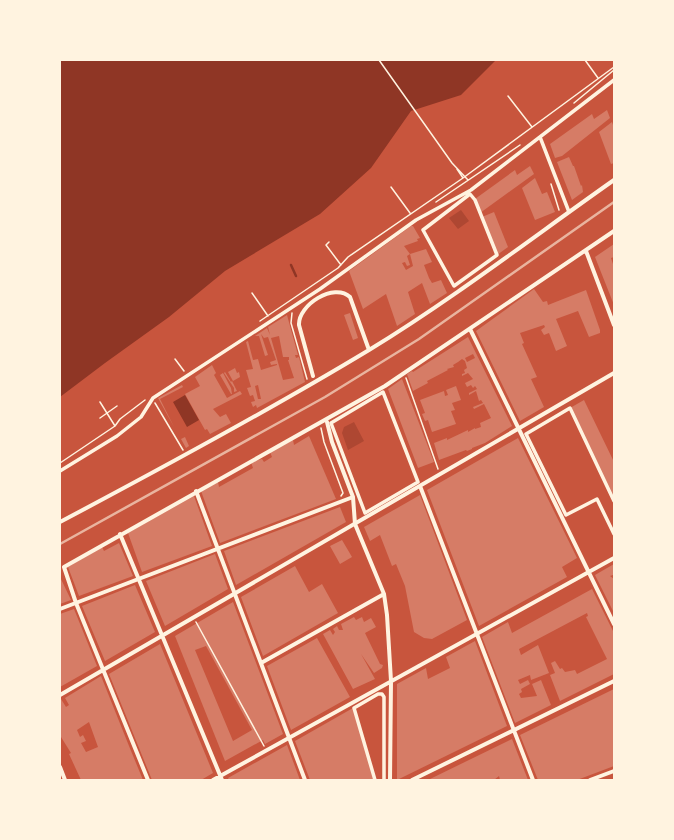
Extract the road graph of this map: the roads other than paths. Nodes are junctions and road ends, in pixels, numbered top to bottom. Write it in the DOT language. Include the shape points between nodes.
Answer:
graph roads {
  1 [pos="614,81"];
  2 [pos="540,137"];
  3 [pos="614,180"];
  4 [pos="569,212"];
  5 [pos="614,231"];
  6 [pos="586,251"];
  7 [pos="454,286"];
  8 [pos="614,325"];
  9 [pos="470,329"];
  10 [pos="369,350"];
  11 [pos="614,373"];
  12 [pos="314,376"];
  13 [pos="327,422"];
  14 [pos="518,429"];
  15 [pos="60,470"];
  16 [pos="419,484"];
  17 [pos="196,491"];
  18 [pos="353,497"];
  19 [pos="614,502"];
  20 [pos="60,522"];
  21 [pos="355,524"];
  22 [pos="120,534"];
  23 [pos="614,534"];
  24 [pos="218,548"];
  25 [pos="614,558"];
  26 [pos="588,572"];
  27 [pos="139,579"];
  28 [pos="235,594"];
  29 [pos="384,594"];
  30 [pos="76,603"];
  31 [pos="60,609"];
  32 [pos="614,624"];
  33 [pos="476,635"];
  34 [pos="163,636"];
  35 [pos="261,663"];
  36 [pos="103,670"];
  37 [pos="614,681"];
  38 [pos="391,682"];
  39 [pos="60,695"];
  40 [pos="514,730"];
  41 [pos="289,737"];
  42 [pos="60,768"];
  43 [pos="614,771"];
  44 [pos="221,778"];
  45 [pos="421,778"];
  46 [pos="65,780"];
  47 [pos="148,780"];
  48 [pos="213,780"];
  49 [pos="305,780"];
  50 [pos="375,780"];
  51 [pos="384,780"];
  52 [pos="390,780"];
  53 [pos="412,780"];
  54 [pos="532,780"];
  55 [pos="590,780"];
  1 -- 2 [label="street"];
  2 -- 4 [label="street"];
  2 -- 15 [label="street" via="471,190 416,220 320,289 152,398 141,417 117,436"];
  3 -- 4 [label="street"];
  4 -- 10 [label="street" via="454,295"];
  5 -- 6 [label="street"];
  6 -- 8 [label="street"];
  6 -- 9 [label="street"];
  7 -- 7 [label="street" via="497,255 475,200 470,194 423,230"];
  9 -- 14 [label="street"];
  9 -- 17 [label="street" via="331,417"];
  10 -- 12 [label="street" via="350,298 344,293 328,293 305,309 300,319"];
  10 -- 20 [label="street" via="186,455"];
  11 -- 14 [label="street"];
  13 -- 18 [label="street"];
  14 -- 16 [label="street"];
  14 -- 26 [label="street"];
  16 -- 16 [label="street" via="383,392 331,423 365,513"];
  16 -- 21 [label="street"];
  16 -- 33 [label="street"];
  17 -- 22 [label="street"];
  17 -- 24 [label="street"];
  18 -- 21 [label="street"];
  18 -- 24 [label="street"];
  19 -- 23 [label="street" via="570,408 526,434 566,515 597,499"];
  21 -- 28 [label="street"];
  21 -- 29 [label="street"];
  22 -- 27 [label="street"];
  22 -- 30 [label="street" via="64,567"];
  24 -- 27 [label="street"];
  24 -- 28 [label="street"];
  25 -- 26 [label="street"];
  26 -- 32 [label="street"];
  26 -- 33 [label="street"];
  27 -- 30 [label="street"];
  27 -- 34 [label="street"];
  28 -- 34 [label="street"];
  28 -- 35 [label="street"];
  29 -- 35 [label="street"];
  29 -- 38 [label="street"];
  30 -- 31 [label="street"];
  30 -- 36 [label="street"];
  33 -- 38 [label="street"];
  33 -- 40 [label="street"];
  34 -- 36 [label="street"];
  34 -- 44 [label="street"];
  35 -- 41 [label="street"];
  36 -- 39 [label="street"];
  36 -- 47 [label="street"];
  37 -- 40 [label="street"];
  38 -- 41 [label="street"];
  38 -- 52 [label="street"];
  40 -- 45 [label="street"];
  40 -- 54 [label="street"];
  41 -- 44 [label="street"];
  41 -- 49 [label="street"];
  42 -- 46 [label="street"];
  43 -- 55 [label="street"];
  44 -- 48 [label="street"];
  45 -- 53 [label="street"];
  50 -- 51 [label="street" via="354,708 378,694 384,697"];
}
